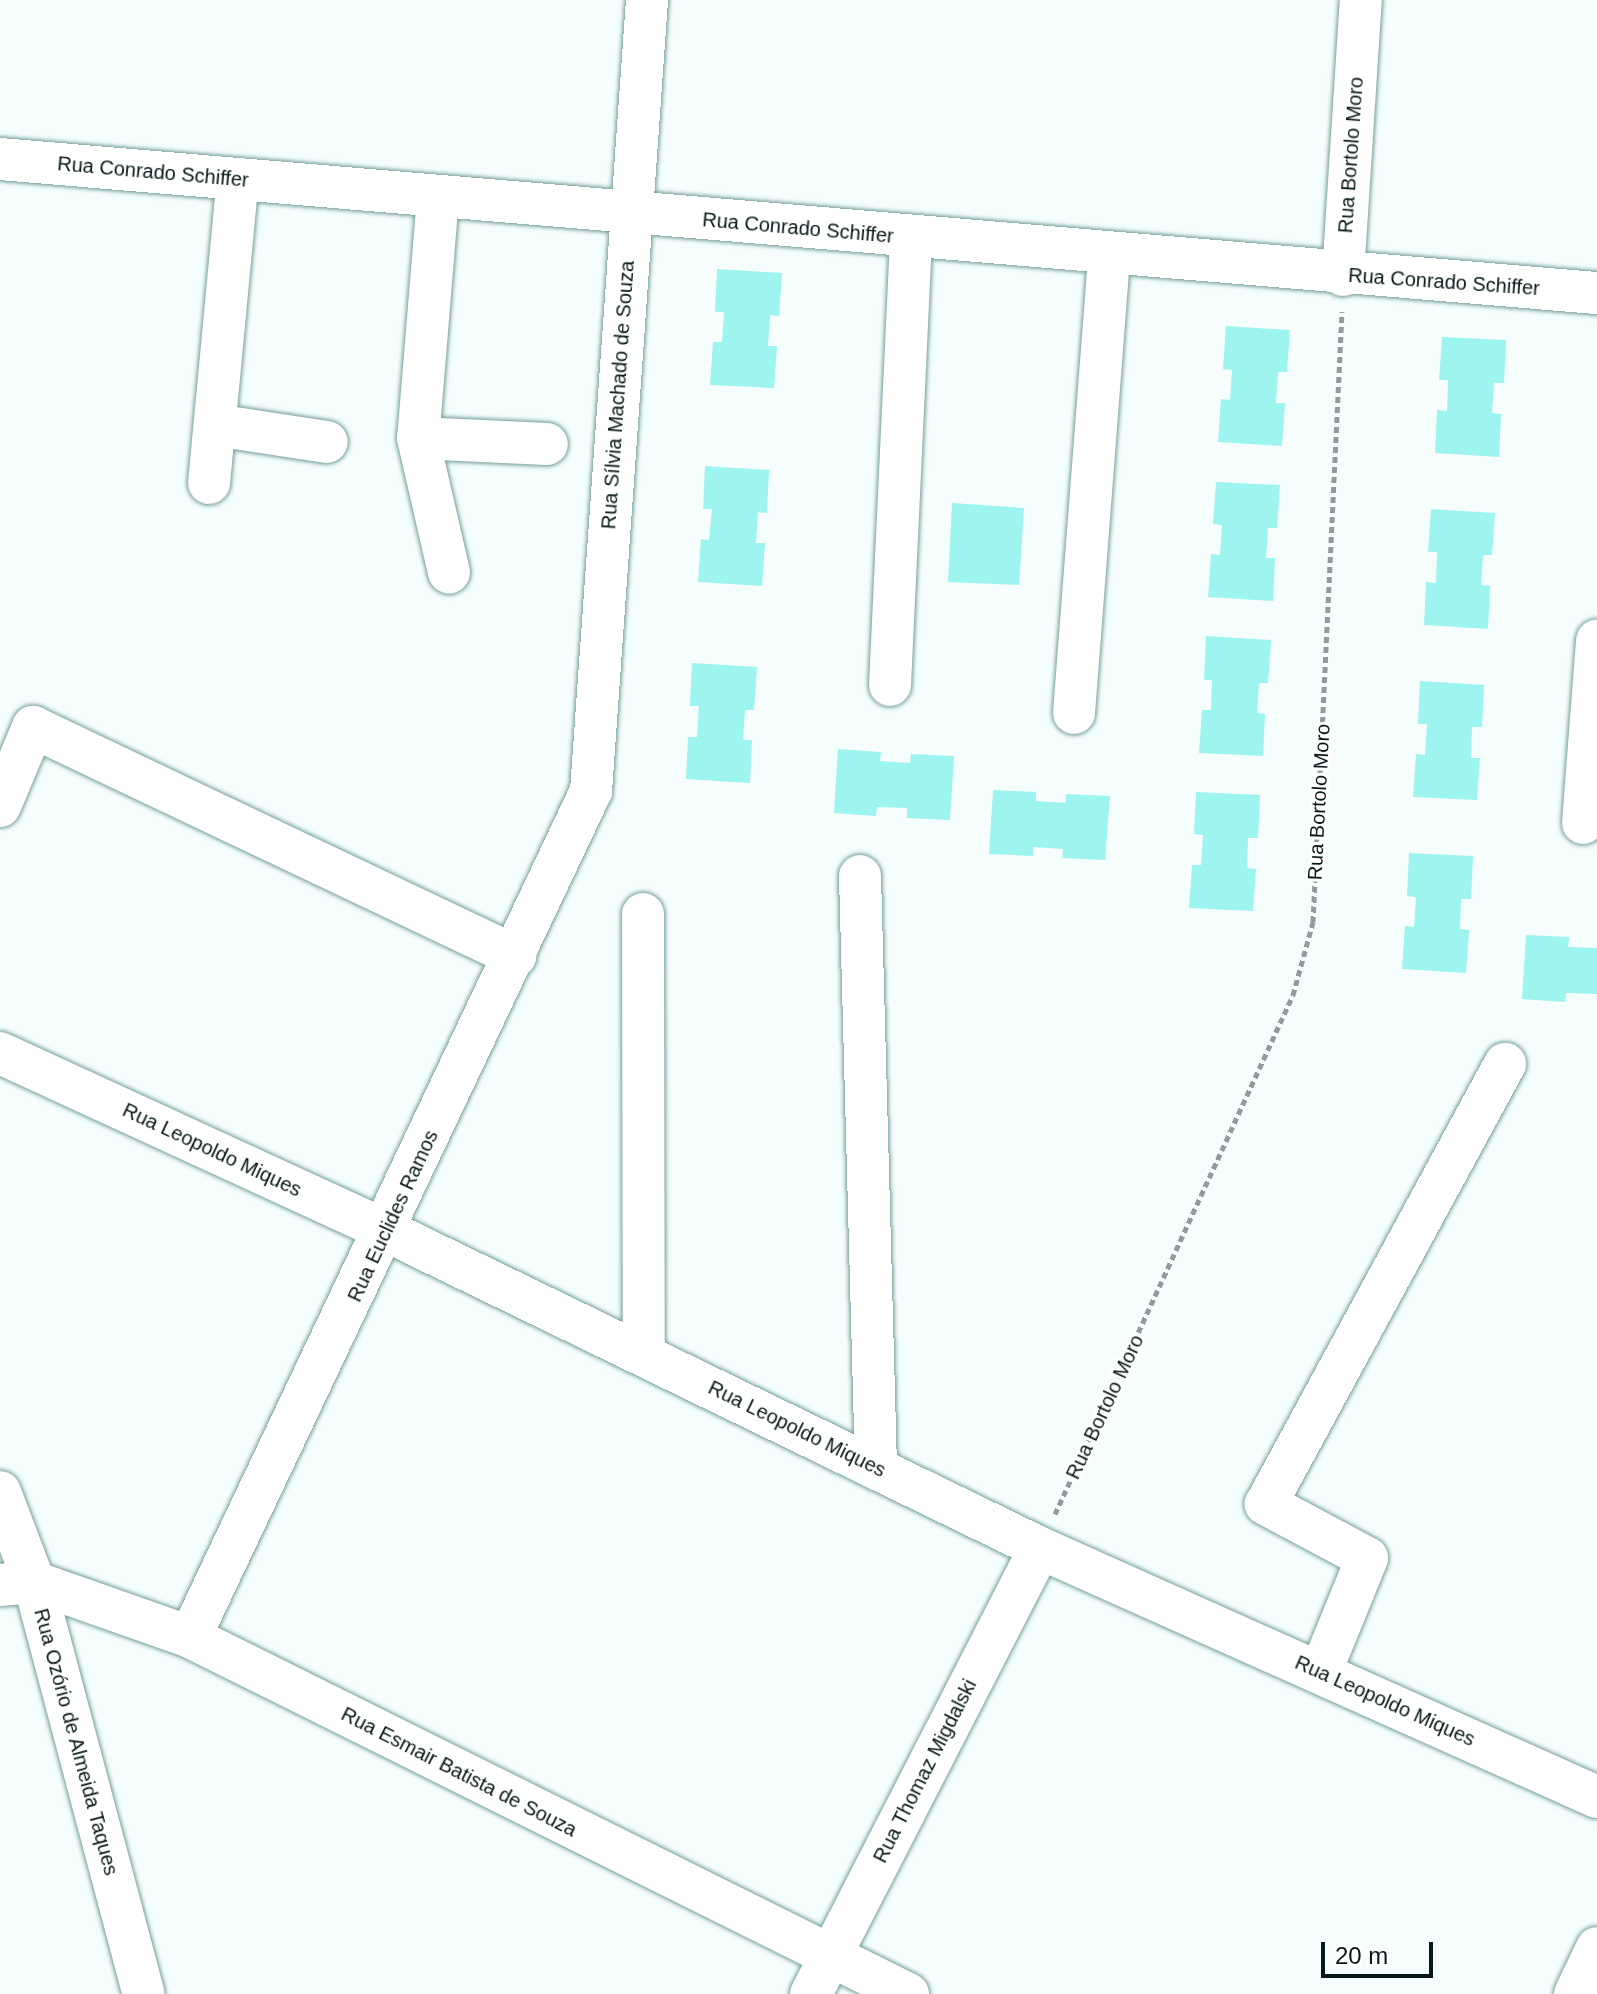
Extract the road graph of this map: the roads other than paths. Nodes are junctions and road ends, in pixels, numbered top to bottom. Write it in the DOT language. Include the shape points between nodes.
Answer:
graph roads {
  1 [pos="647,0"];
  2 [pos="1361,0"];
  3 [pos="0,159"];
  4 [pos="238,179"];
  5 [pos="438,197"];
  6 [pos="630,213"];
  7 [pos="911,237"];
  8 [pos="1109,255"];
  9 [pos="1343,275"];
  10 [pos="1597,293"];
  11 [pos="215,425"];
  12 [pos="418,438"];
  13 [pos="327,442"];
  14 [pos="547,444"];
  15 [pos="209,483"];
  16 [pos="449,572"];
  17 [pos="1597,641"];
  18 [pos="890,685"];
  19 [pos="1074,713"];
  20 [pos="591,791"];
  21 [pos="0,806"];
  22 [pos="1583,823"];
  23 [pos="860,876"];
  24 [pos="643,914"];
  25 [pos="515,956"];
  26 [pos="0,1053"];
  27 [pos="1505,1064"];
  28 [pos="387,1231"];
  29 [pos="644,1354"];
  30 [pos="876,1468"];
  31 [pos="0,1492"];
  32 [pos="1040,1548"];
  33 [pos="17,1584"];
  34 [pos="190,1637"];
  35 [pos="1321,1671"];
  36 [pos="1597,1797"];
  37 [pos="1597,1948"];
  38 [pos="829,1957"];
  39 [pos="144,1994"];
  40 [pos="811,1994"];
  41 [pos="908,1994"];
  42 [pos="1575,1994"];
  1 -- 6 [label="street, Rua Sílvia Machado de Souza"];
  2 -- 9 [label="street, Rua Bortolo Moro"];
  3 -- 4 [label="street, Rua Conrado Schiffer"];
  4 -- 5 [label="street, Rua Conrado Schiffer"];
  4 -- 11 [label="street"];
  5 -- 6 [label="street, Rua Conrado Schiffer"];
  5 -- 12 [label="street"];
  6 -- 7 [label="street, Rua Conrado Schiffer"];
  6 -- 20 [label="street, Rua Sílvia Machado de Souza"];
  7 -- 8 [label="street, Rua Conrado Schiffer"];
  7 -- 18 [label="street"];
  8 -- 9 [label="street, Rua Conrado Schiffer"];
  8 -- 19 [label="street"];
  9 -- 10 [label="street, Rua Conrado Schiffer"];
  11 -- 13 [label="street"];
  11 -- 15 [label="street"];
  12 -- 14 [label="street"];
  12 -- 16 [label="street"];
  17 -- 22 [label="street"];
  20 -- 25 [label="street, Rua Euclides Ramos"];
  21 -- 25 [label="street" via="33,727"];
  23 -- 30 [label="street"];
  24 -- 29 [label="street"];
  25 -- 28 [label="street, Rua Euclides Ramos"];
  26 -- 28 [label="street, Rua Leopoldo Miques"];
  27 -- 35 [label="street" via="1266,1504 1367,1558"];
  28 -- 29 [label="street, Rua Leopoldo Miques"];
  28 -- 34 [label="street, Rua Euclides Ramos"];
  29 -- 30 [label="street, Rua Leopoldo Miques"];
  30 -- 32 [label="street, Rua Leopoldo Miques"];
  31 -- 33 [label="street, Rua Ozório de Almeida Taques"];
  32 -- 35 [label="street, Rua Leopoldo Miques"];
  32 -- 38 [label="street, Rua Thomaz Migdalski"];
  33 -- 34 [label="street, Rua Esmair Batista de Souza"];
  33 -- 39 [label="street, Rua Ozório de Almeida Taques"];
  34 -- 38 [label="street, Rua Esmair Batista de Souza"];
  35 -- 36 [label="street, Rua Leopoldo Miques"];
  37 -- 42 [label="street"];
  38 -- 40 [label="street, Rua Thomaz Migdalski"];
  38 -- 41 [label="street, Rua Esmair Batista de Souza"];
}
